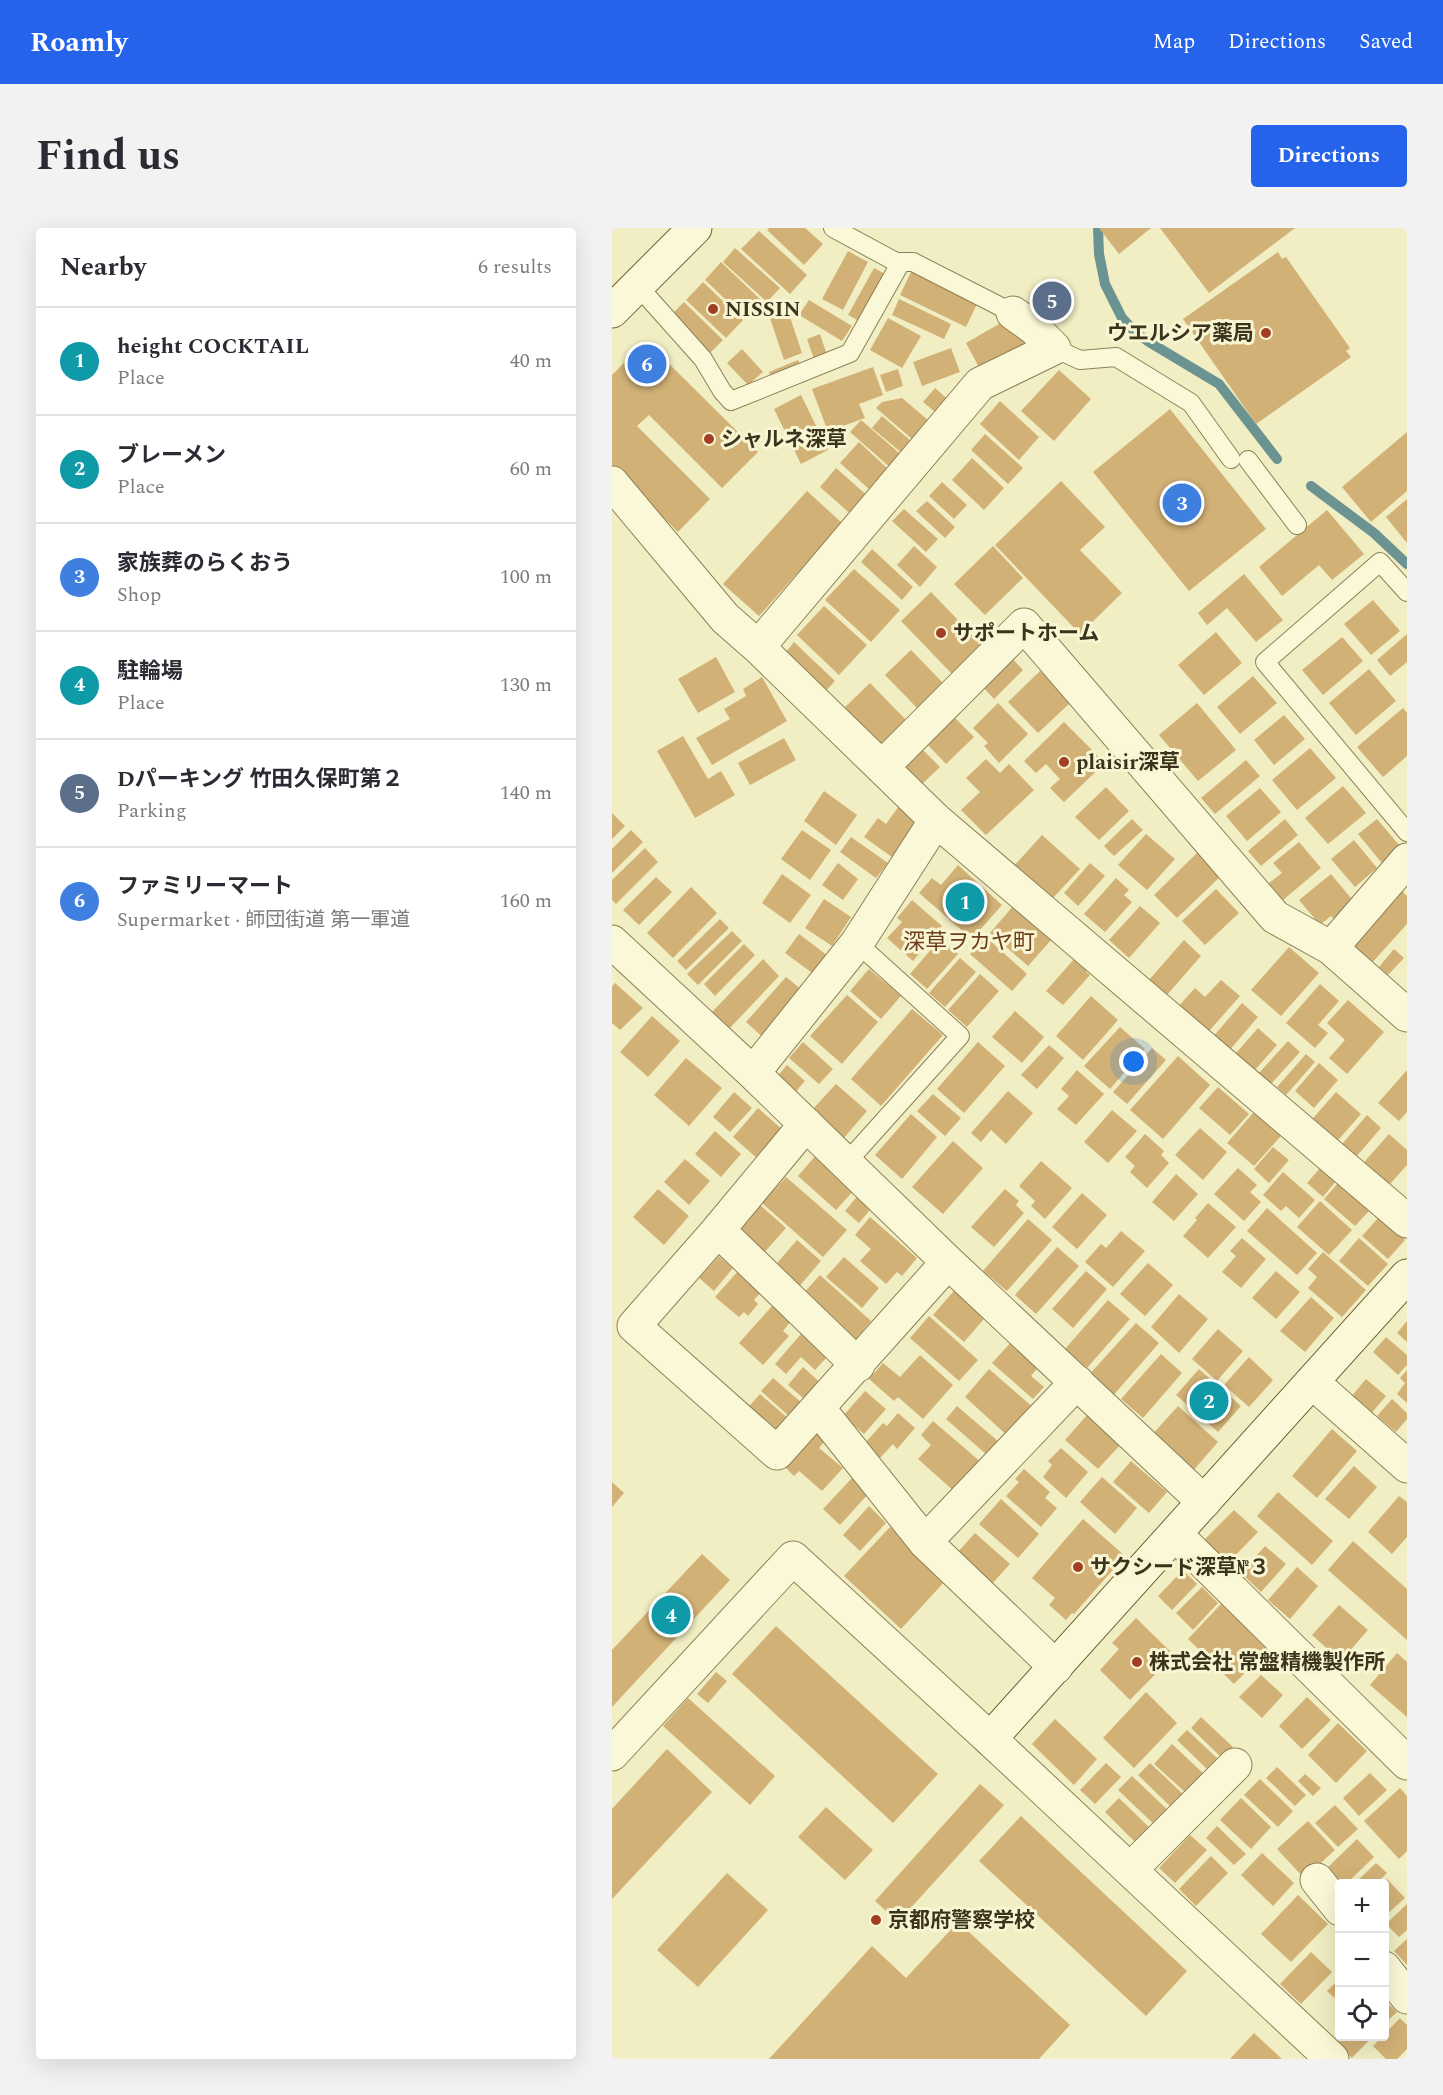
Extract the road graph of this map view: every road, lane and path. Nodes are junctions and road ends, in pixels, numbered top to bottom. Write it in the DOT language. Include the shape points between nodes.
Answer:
graph roads {
  1 [pos="695,228"];
  2 [pos="833,228"];
  3 [pos="901,262"];
  4 [pos="637,285"];
  5 [pos="612,310"];
  6 [pos="1013,312"];
  7 [pos="1054,348"];
  8 [pos="612,483"];
  9 [pos="1297,525"];
  10 [pos="1407,592"];
  11 [pos="758,647"];
  12 [pos="883,766"];
  13 [pos="936,820"];
  14 [pos="1407,832"];
  15 [pos="1407,861"];
  16 [pos="612,942"];
  17 [pos="857,944"];
  18 [pos="1331,948"];
  19 [pos="1407,1016"];
  20 [pos="753,1072"];
  21 [pos="806,1124"];
  22 [pos="846,1163"];
  23 [pos="1407,1221"];
  24 [pos="718,1230"];
  25 [pos="948,1262"];
  26 [pos="1407,1276"];
  27 [pos="858,1365"];
  28 [pos="1077,1382"];
  29 [pos="1312,1382"];
  30 [pos="818,1408"];
  31 [pos="1407,1466"];
  32 [pos="1204,1502"];
  33 [pos="1175,1534"];
  34 [pos="926,1542"];
  35 [pos="1056,1667"];
  36 [pos="990,1739"];
  37 [pos="612,1754"];
  38 [pos="1407,1763"];
  39 [pos="1235,1765"];
  40 [pos="1130,1870"];
  41 [pos="1317,1880"];
  42 [pos="1335,1903"];
  43 [pos="1389,1974"];
  44 [pos="1407,1997"];
  45 [pos="1332,2059"];
  1 -- 4 [label="street"];
  2 -- 3 [label="lane"];
  3 -- 4 [label="lane" via="850,353 731,401 703,359"];
  3 -- 6 [label="lane" via="913,262"];
  4 -- 5 [label="street"];
  6 -- 7 [label="street"];
  7 -- 9 [label="lane" via="1080,360 1116,357 1191,403"];
  7 -- 11 [label="street" via="980,384"];
  8 -- 11 [label="street" via="725,618"];
  10 -- 14 [label="lane" via="1380,562 1265,662"];
  11 -- 12 [label="street"];
  12 -- 13 [label="street"];
  12 -- 18 [label="street" via="1024,625 1275,917"];
  13 -- 17 [label="street"];
  13 -- 23 [label="street"];
  15 -- 18 [label="street"];
  16 -- 20 [label="street"];
  17 -- 20 [label="street"];
  17 -- 22 [label="lane" via="960,1036"];
  18 -- 19 [label="street"];
  20 -- 21 [label="street"];
  21 -- 22 [label="street"];
  21 -- 24 [label="street"];
  22 -- 25 [label="street"];
  24 -- 27 [label="street"];
  24 -- 30 [label="street" via="634,1326 777,1453"];
  25 -- 27 [label="street"];
  25 -- 28 [label="street"];
  26 -- 29 [label="street"];
  27 -- 30 [label="street"];
  28 -- 32 [label="street"];
  28 -- 34 [label="street"];
  29 -- 31 [label="street"];
  29 -- 32 [label="street"];
  30 -- 34 [label="street"];
  32 -- 33 [label="street"];
  33 -- 35 [label="street"];
  33 -- 38 [label="street"];
  34 -- 35 [label="street"];
  35 -- 36 [label="street"];
  36 -- 37 [label="street" via="793,1558"];
  36 -- 40 [label="street"];
  39 -- 40 [label="street"];
  40 -- 45 [label="street"];
  41 -- 42 [label="street"];
  43 -- 44 [label="street"];
}
